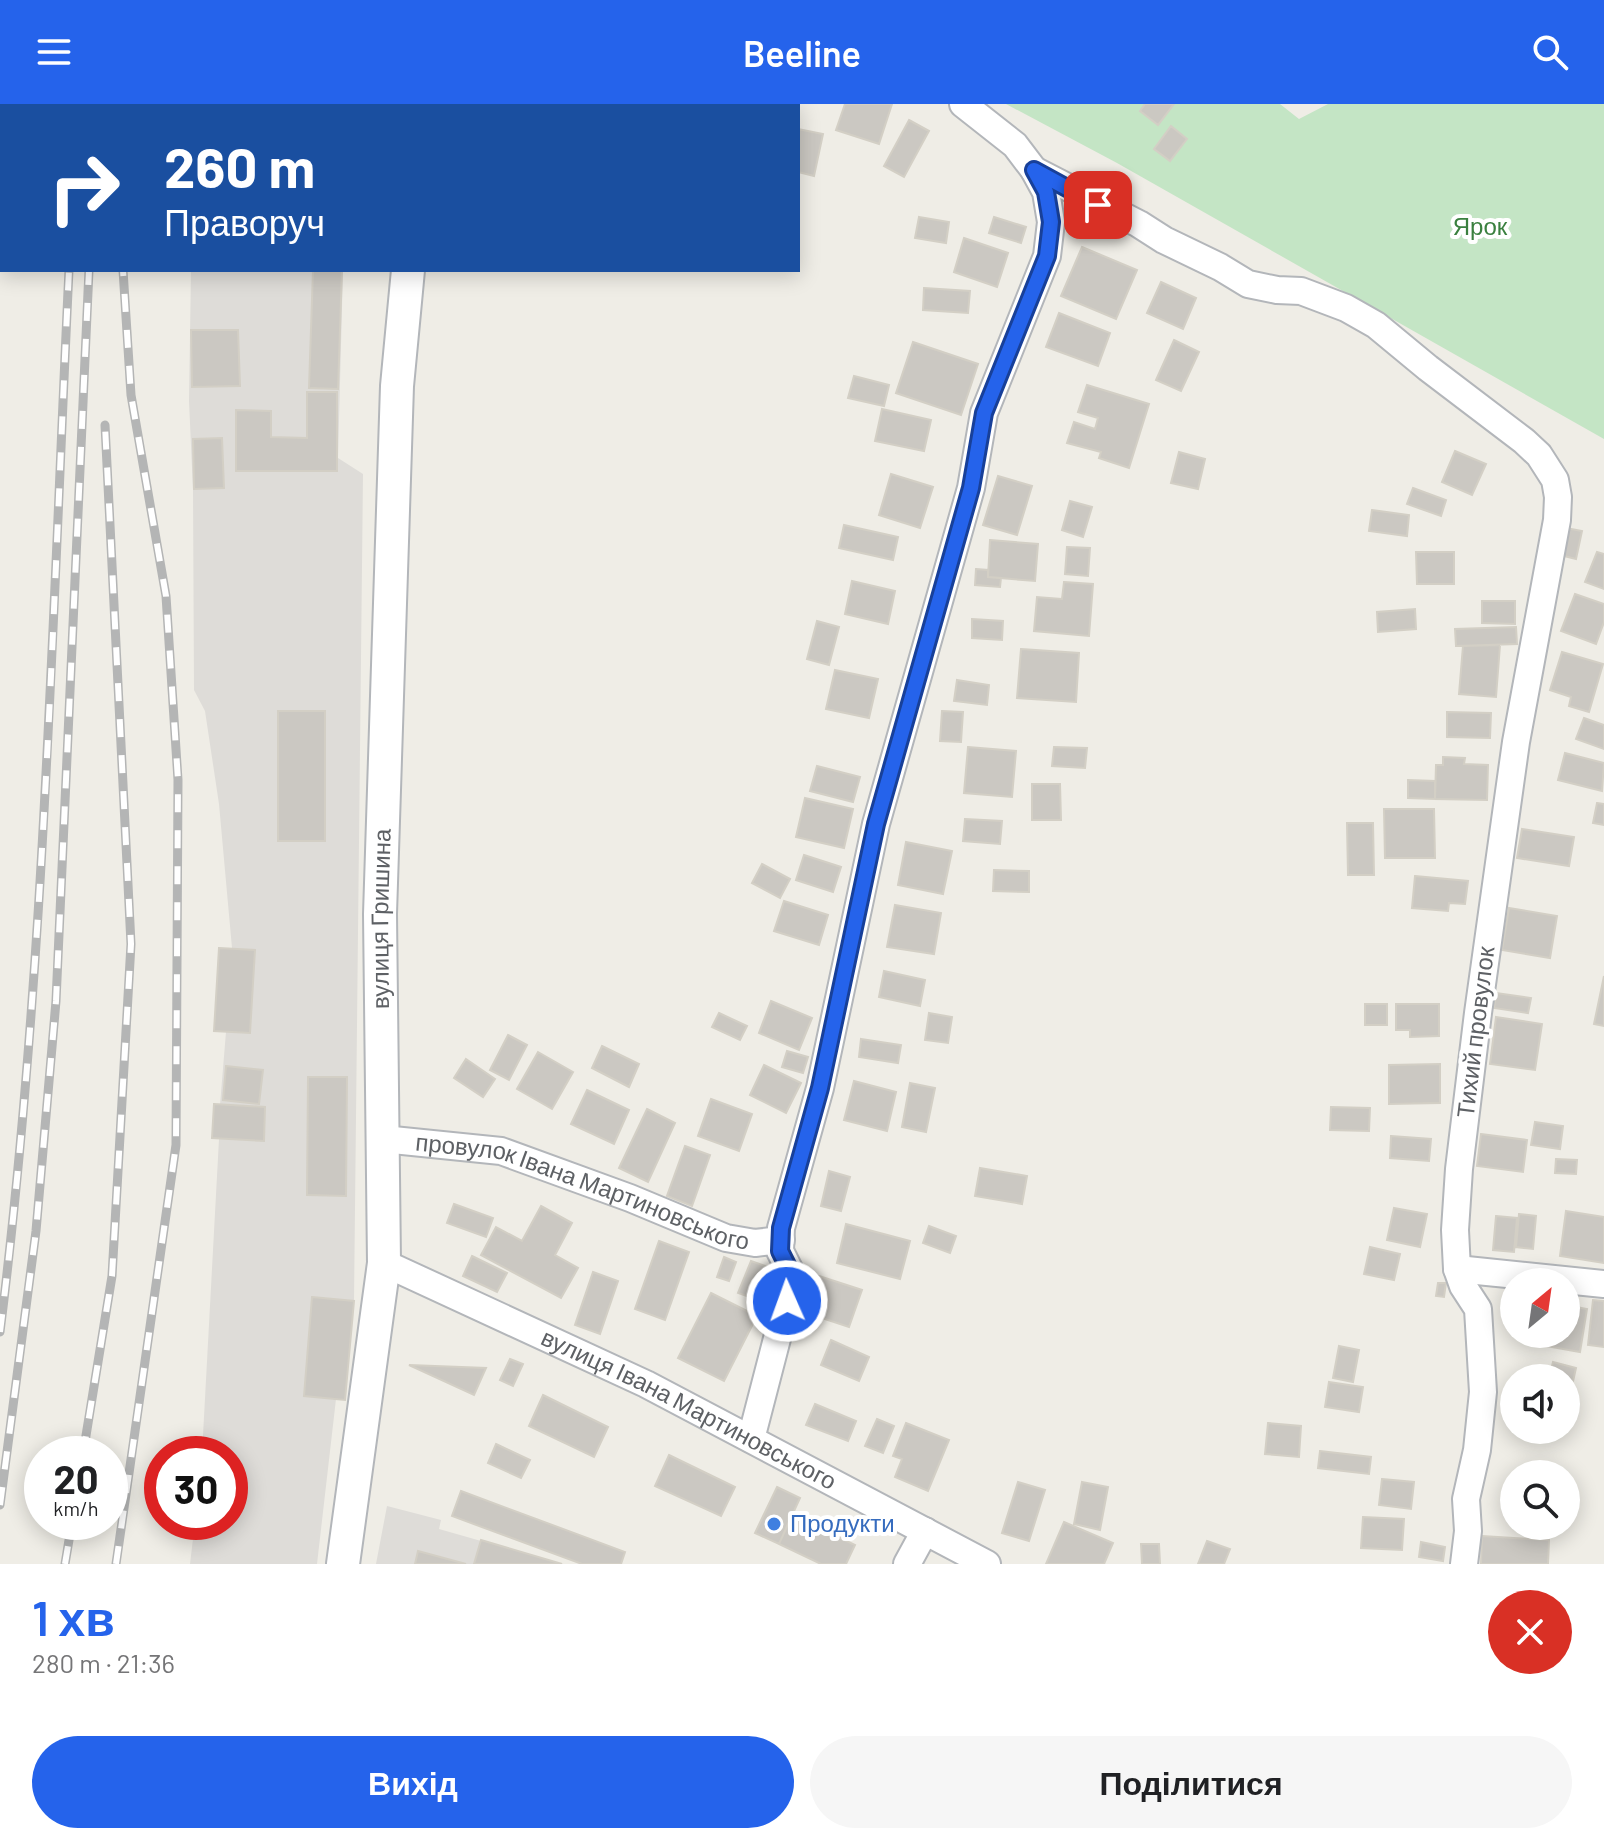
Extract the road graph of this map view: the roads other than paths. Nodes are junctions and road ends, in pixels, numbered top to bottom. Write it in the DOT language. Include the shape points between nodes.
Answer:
graph roads {
  1 [pos="963,104"];
  2 [pos="1034,170"];
  3 [pos="408,272"];
  4 [pos="383,1139"];
  5 [pos="781,1240"];
  6 [pos="384,1263"];
  7 [pos="1457,1269"];
  8 [pos="1604,1284"];
  9 [pos="751,1439"];
  10 [pos="925,1531"];
  11 [pos="343,1564"];
  12 [pos="907,1564"];
  13 [pos="987,1564"];
  14 [pos="1464,1564"];
  1 -- 2 [label="street, провулок Івана Мартиновського" via="1015,145"];
  2 -- 5 [label="street, провулок Івана Мартиновського" via="1046,192 1051,222 1047,256 984,413 971,488 876,824 820,1088"];
  2 -- 7 [label="street, Тихий провулок" via="1248,284 1301,291 1376,325 1524,441 1555,480 1557,520 1516,742 1478,1013 1459,1169"];
  3 -- 4 [label="street, вулиця Гришина" via="397,386 380,914"];
  4 -- 5 [label="street, провулок Івана Мартиновського" via="501,1151 726,1238"];
  4 -- 6 [label="street, вулиця Гришина"];
  5 -- 9 [label="street, провулок Івана Мартиновського" via="780,1251 793,1277"];
  6 -- 9 [label="street, вулиця Івана Мартиновського" via="646,1384"];
  6 -- 11 [label="street, вулиця Гришина"];
  7 -- 8 [label="street"];
  7 -- 14 [label="street, Тихий провулок" via="1478,1309 1483,1392 1466,1499"];
  9 -- 10 [label="street, вулиця Івана Мартиновського"];
  10 -- 12 [label="street"];
  10 -- 13 [label="street, вулиця Івана Мартиновського"];
}
